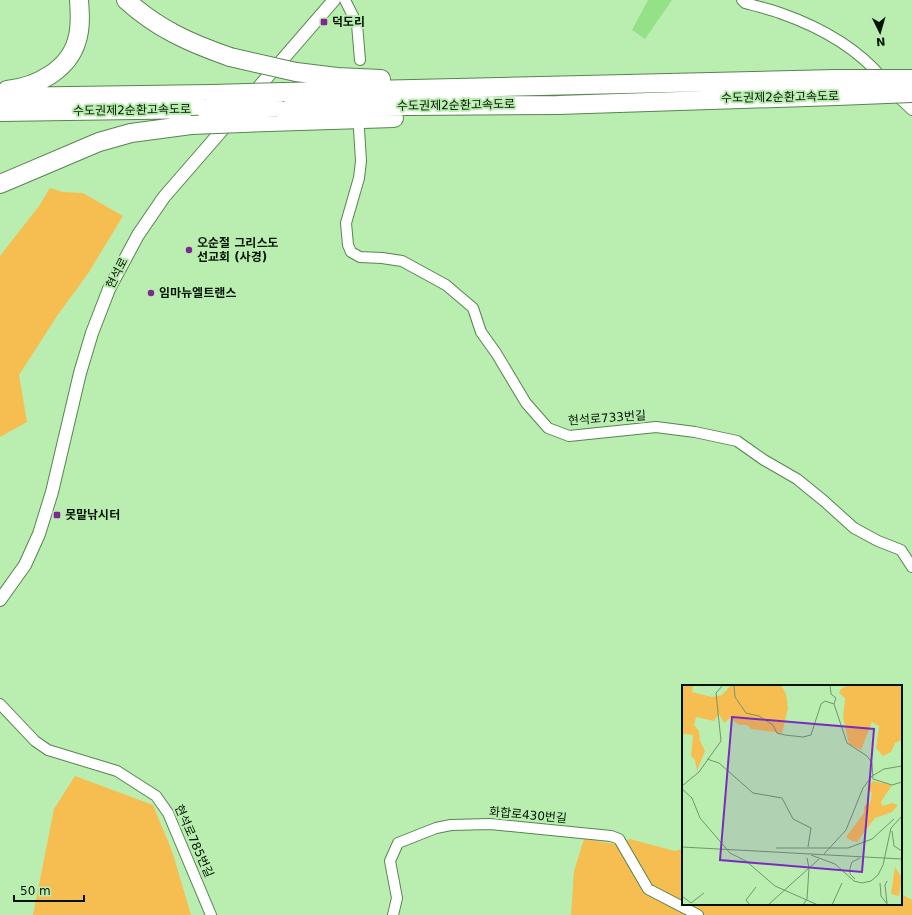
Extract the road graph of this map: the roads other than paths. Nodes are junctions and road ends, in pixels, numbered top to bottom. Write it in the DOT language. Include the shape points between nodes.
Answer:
graph roads {
  1 [pos="79,0"];
  2 [pos="126,0"];
  3 [pos="334,0"];
  4 [pos="345,0"];
  5 [pos="742,0"];
  6 [pos="360,60"];
  7 [pos="912,78"];
  8 [pos="676,82"];
  9 [pos="836,88"];
  10 [pos="0,90"];
  11 [pos="912,93"];
  12 [pos="0,97"];
  13 [pos="209,102"];
  14 [pos="277,107"];
  15 [pos="912,110"];
  16 [pos="0,112"];
  17 [pos="358,129"];
  18 [pos="0,184"];
  19 [pos="912,567"];
  20 [pos="0,600"];
  21 [pos="0,704"];
  22 [pos="212,915"];
  23 [pos="393,915"];
  24 [pos="698,915"];
  1 -- 10 [label="highway" via="77,41 70,56 56,72 17,89"];
  2 -- 8 [label="highway, bridge" via="177,37 230,57 296,72 385,79"];
  3 -- 20 [label="street, 현석로" via="164,197 125,257 92,333 39,534 25,565"];
  4 -- 6 [label="street" via="357,24"];
  5 -- 15 [label="street" via="805,22 854,50"];
  7 -- 9 [label="highway, 수도권제2순환고속도로, bridge"];
  8 -- 9 [label="highway, 수도권제2순환고속도로"];
  8 -- 14 [label="highway, 수도권제2순환고속도로"];
  9 -- 11 [label="highway, 수도권제2순환고속도로, bridge"];
  9 -- 14 [label="highway, 수도권제2순환고속도로" via="426,116"];
  12 -- 13 [label="highway, 수도권제2순환고속도로"];
  13 -- 14 [label="highway, 수도권제2순환고속도로, bridge"];
  13 -- 16 [label="highway, 수도권제2순환고속도로"];
  14 -- 18 [label="highway, bridge" via="191,125 131,133 99,142"];
  17 -- 19 [label="street, 현석로733번길" via="361,161 346,223 351,252 360,257 402,261 446,285 473,308 481,332 526,403 548,428 569,436 656,427 737,441 797,479 854,528 901,550"];
  21 -- 22 [label="street, 현석로785번길" via="35,741 48,750 117,772 156,796 168,813"];
  23 -- 24 [label="street, 화합로430번길" via="397,898 390,861 398,843 436,828 466,824 611,836 619,840 648,889"];
}
